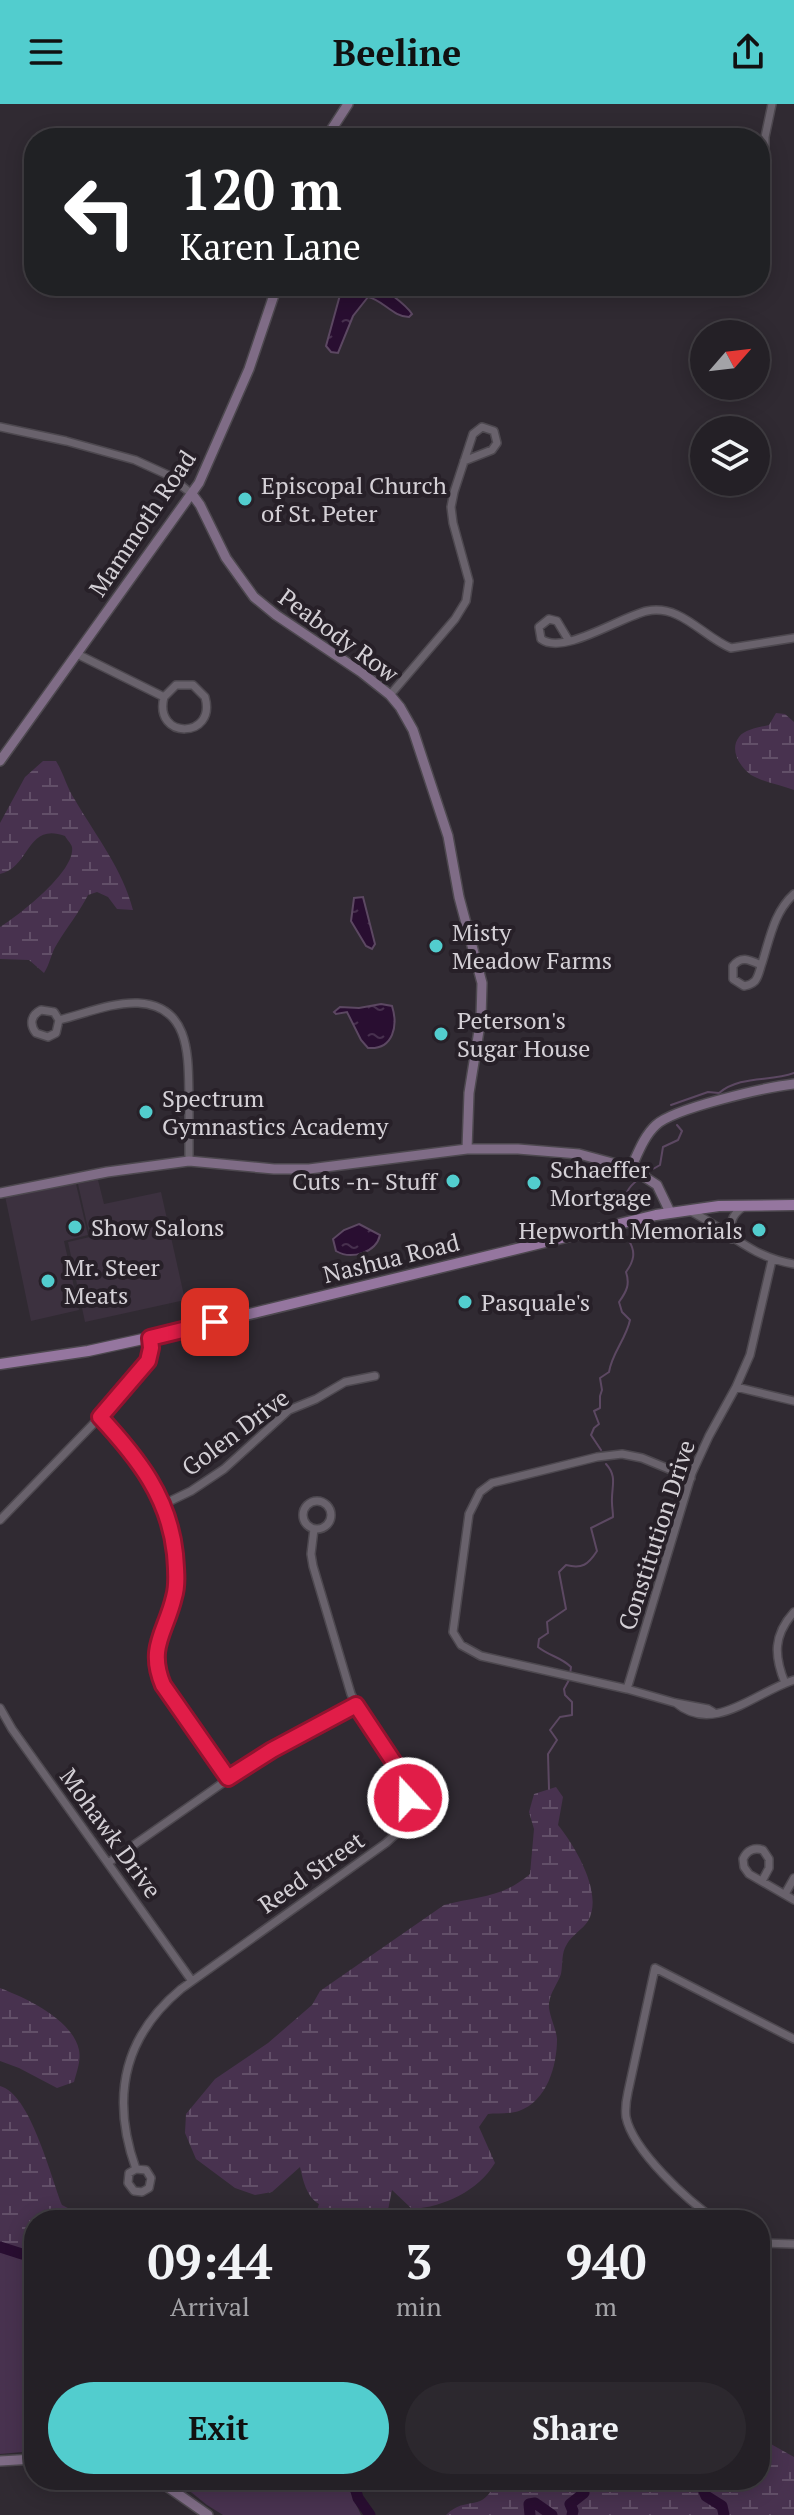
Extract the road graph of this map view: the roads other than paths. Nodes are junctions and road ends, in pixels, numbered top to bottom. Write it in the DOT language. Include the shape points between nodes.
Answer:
graph roads {
  1 [pos="348,104"];
  2 [pos="772,104"];
  3 [pos="332,128"];
  4 [pos="767,128"];
  5 [pos="274,296"];
  6 [pos="0,427"];
  7 [pos="464,461"];
  8 [pos="192,494"];
  9 [pos="794,638"];
  10 [pos="569,641"];
  11 [pos="77,654"];
  12 [pos="390,695"];
  13 [pos="164,697"];
  14 [pos="0,761"];
  15 [pos="794,894"];
  16 [pos="761,965"];
  17 [pos="59,1020"];
  18 [pos="794,1084"];
  19 [pos="467,1149"];
  20 [pos="189,1161"];
  21 [pos="631,1168"];
  22 [pos="0,1193"];
  23 [pos="745,1205"];
  24 [pos="794,1205"];
  25 [pos="686,1209"];
  26 [pos="670,1212"];
  27 [pos="732,1239"];
  28 [pos="772,1260"];
  29 [pos="794,1264"];
  30 [pos="150,1338"];
  31 [pos="0,1364"];
  32 [pos="375,1376"];
  33 [pos="736,1387"];
  34 [pos="794,1401"];
  35 [pos="100,1417"];
  36 [pos="691,1478"];
  37 [pos="164,1504"];
  38 [pos="0,1520"];
  39 [pos="314,1529"];
  40 [pos="794,1612"];
  41 [pos="794,1680"];
  42 [pos="785,1683"];
  43 [pos="627,1689"];
  44 [pos="356,1705"];
  45 [pos="0,1708"];
  46 [pos="228,1778"];
  47 [pos="108,1863"];
  48 [pos="794,1878"];
  49 [pos="762,1881"];
  50 [pos="785,1894"];
  51 [pos="794,1900"];
  52 [pos="192,1981"];
  53 [pos="794,2039"];
  54 [pos="136,2169"];
  55 [pos="702,2210"];
  56 [pos="770,2243"];
  57 [pos="794,2244"];
  58 [pos="24,2460"];
  59 [pos="0,2461"];
  60 [pos="172,2490"];
  61 [pos="208,2515"];
  1 -- 3 [label="street"];
  2 -- 4 [label="street"];
  5 -- 8 [label="street, Mammoth Road" via="244,382"];
  6 -- 8 [label="street" via="135,460 168,475"];
  7 -- 7 [label="street" via="475,431 494,431 495,447"];
  7 -- 12 [label="street" via="451,507 468,575 466,601"];
  8 -- 11 [label="street, Mammoth Road"];
  8 -- 12 [label="street, Peabody Row" via="254,597"];
  9 -- 10 [label="street" via="731,648 679,615 660,610 638,613"];
  10 -- 10 [label="street" via="547,644 539,627 549,619 557,621"];
  11 -- 13 [label="street"];
  11 -- 14 [label="street, Mammoth Road"];
  12 -- 19 [label="street, Peabody Row" via="413,730 441,809 482,983"];
  13 -- 13 [label="street" via="163,715 176,728 194,728 206,715 205,697 193,685 176,685"];
  15 -- 16 [label="street" via="775,919"];
  16 -- 16 [label="street" via="752,984 733,979 739,960"];
  17 -- 17 [label="street" via="56,1033 48,1037 32,1025 41,1010 54,1012"];
  17 -- 20 [label="street" via="134,1003 158,1008 176,1022 188,1057"];
  18 -- 21 [label="street" via="666,1118 650,1132"];
  19 -- 20 [label="street" via="309,1169"];
  19 -- 21 [label="street" via="538,1149"];
  20 -- 22 [label="street"];
  21 -- 26 [label="street" via="657,1185"];
  23 -- 24 [label="main road, Nashua Road"];
  23 -- 25 [label="main road, Nashua Road"];
  23 -- 27 [label="street" via="732,1217"];
  25 -- 26 [label="main road, Nashua Road"];
  25 -- 27 [label="street"];
  26 -- 30 [label="main road, Nashua Road"];
  27 -- 28 [label="street"];
  28 -- 29 [label="street"];
  28 -- 33 [label="street, Constitution Drive" via="754,1342"];
  30 -- 31 [label="main road, Nashua Road"];
  30 -- 35 [label="street" via="148,1361"];
  32 -- 37 [label="street, Golen Drive" via="345,1382 289,1410 214,1477"];
  33 -- 34 [label="street"];
  33 -- 36 [label="street, Constitution Drive"];
  35 -- 37 [label="street" via="143,1467"];
  35 -- 38 [label="street"];
  36 -- 43 [label="street, Constitution Drive"];
  36 -- 43 [label="street" via="642,1458 613,1454 498,1480 480,1492 467,1522 453,1620 461,1645 473,1653"];
  37 -- 46 [label="street" via="176,1584 157,1645 158,1672"];
  39 -- 44 [label="street, Reed Street" via="314,1572"];
  40 -- 42 [label="street" via="777,1642"];
  41 -- 42 [label="street"];
  42 -- 43 [label="street" via="735,1709 713,1712 692,1711"];
  44 -- 46 [label="street"];
  44 -- 52 [label="street, Reed Street" via="404,1779 408,1806 401,1826 386,1843"];
  45 -- 47 [label="street, Mohawk Drive"];
  46 -- 47 [label="street"];
  47 -- 52 [label="street, Mohawk Drive"];
  48 -- 50 [label="street"];
  49 -- 49 [label="street" via="769,1857 763,1850 751,1850 744,1867"];
  49 -- 50 [label="street"];
  50 -- 51 [label="street"];
  52 -- 54 [label="street, Reed Street" via="153,2016 130,2056 122,2102"];
  53 -- 55 [label="street" via="655,1968 625,2106 627,2120 670,2182"];
  56 -- 57 [label="street"];
  58 -- 59 [label="street"];
  60 -- 61 [label="street"];
}
